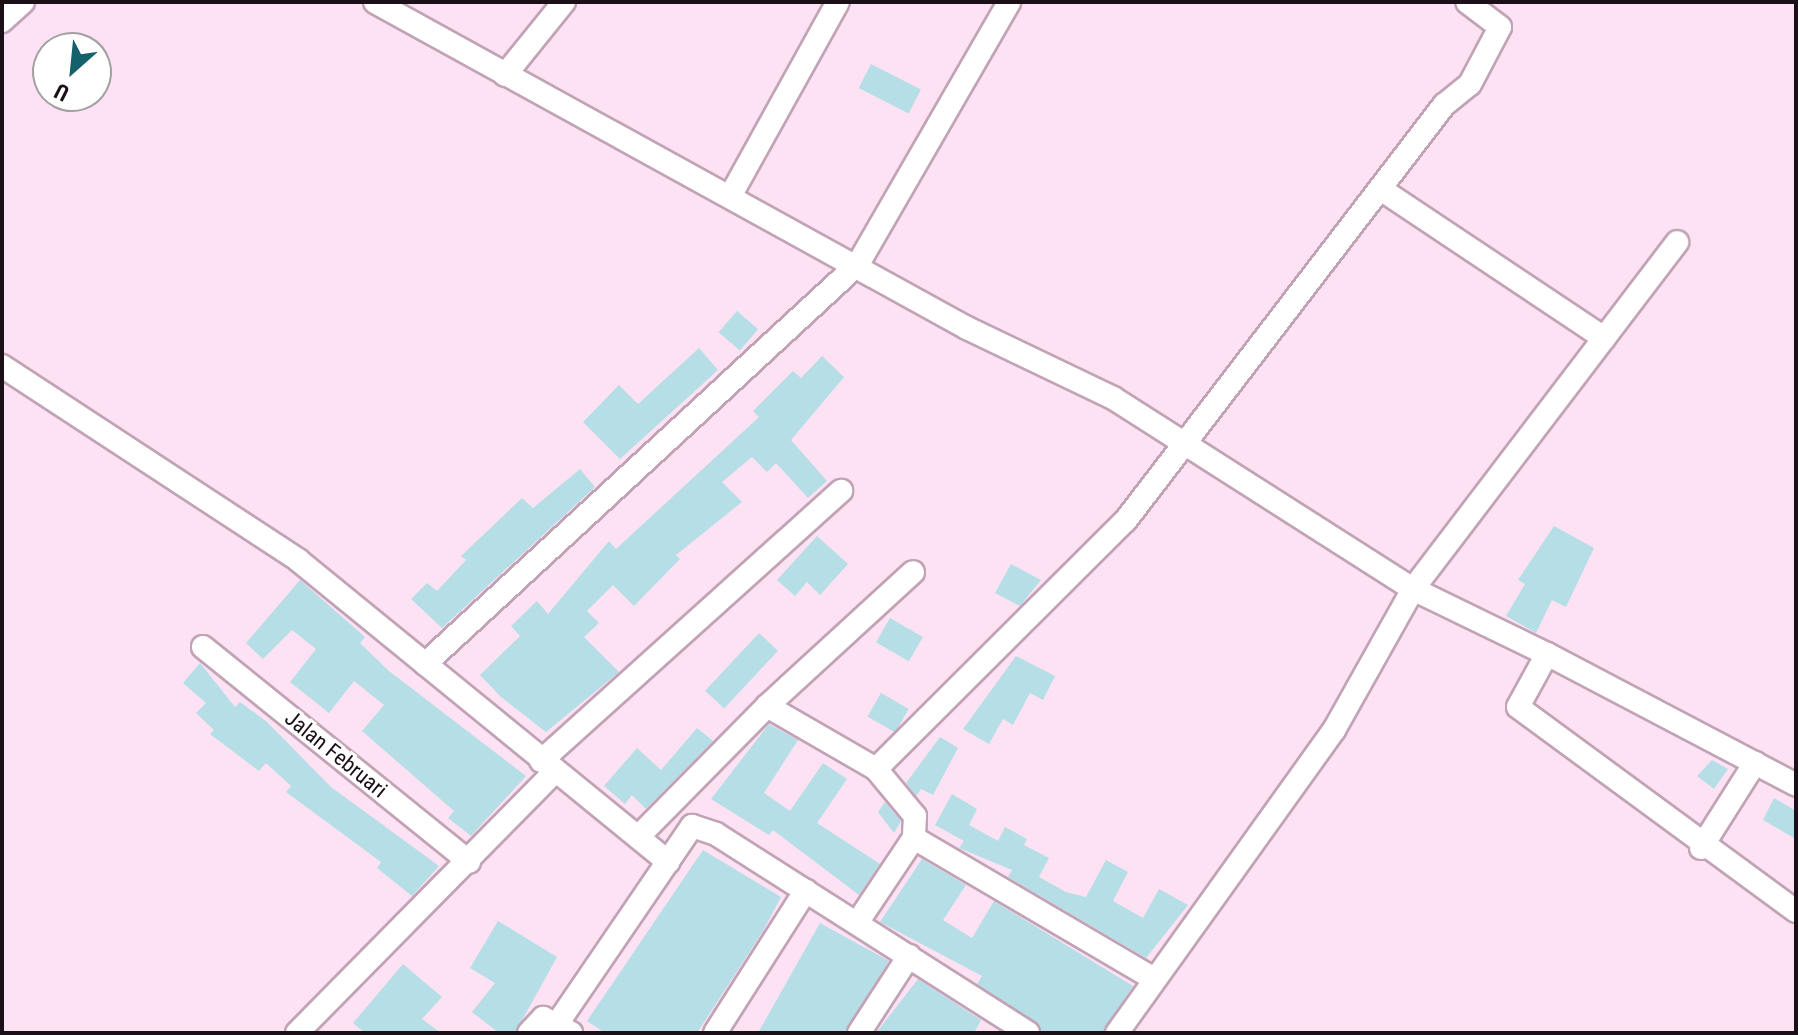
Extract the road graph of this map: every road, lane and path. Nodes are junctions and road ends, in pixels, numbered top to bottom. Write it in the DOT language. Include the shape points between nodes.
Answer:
graph roads {
  1 [pos="23,2"];
  2 [pos="375,2"];
  3 [pos="564,2"];
  4 [pos="838,2"];
  5 [pos="1009,2"];
  6 [pos="1467,2"];
  7 [pos="2,21"];
  8 [pos="505,75"];
  9 [pos="1382,190"];
  10 [pos="732,193"];
  11 [pos="1677,242"];
  12 [pos="858,264"];
  13 [pos="1604,338"];
  14 [pos="2,366"];
  15 [pos="1178,444"];
  16 [pos="841,491"];
  17 [pos="913,572"];
  18 [pos="1413,589"];
  19 [pos="203,647"];
  20 [pos="1547,654"];
  21 [pos="425,664"];
  22 [pos="767,706"];
  23 [pos="1755,763"];
  24 [pos="548,766"];
  25 [pos="876,769"];
  26 [pos="1796,785"];
  27 [pos="638,837"];
  28 [pos="914,838"];
  29 [pos="1701,848"];
  30 [pos="469,862"];
  31 [pos="668,862"];
  32 [pos="806,890"];
  33 [pos="1796,911"];
  34 [pos="857,923"];
  35 [pos="909,956"];
  36 [pos="1153,978"];
  37 [pos="999,1025"];
  38 [pos="564,1028"];
  39 [pos="297,1033"];
  40 [pos="529,1033"];
  41 [pos="715,1033"];
  42 [pos="859,1033"];
  43 [pos="1028,1033"];
  44 [pos="1117,1033"];
  1 -- 7 [label="street"];
  2 -- 8 [label="street"];
  3 -- 8 [label="street"];
  4 -- 10 [label="street"];
  5 -- 12 [label="street"];
  6 -- 9 [label="street" via="1498,21 1497,36 1470,84 1444,105"];
  8 -- 10 [label="street"];
  9 -- 13 [label="street"];
  9 -- 15 [label="street"];
  10 -- 12 [label="street"];
  11 -- 13 [label="street"];
  12 -- 15 [label="street" via="967,328 1113,398"];
  12 -- 21 [label="street"];
  13 -- 18 [label="street"];
  14 -- 21 [label="street" via="298,560"];
  15 -- 18 [label="street"];
  15 -- 25 [label="street" via="1126,520 1063,589"];
  16 -- 24 [label="street"];
  17 -- 22 [label="street"];
  18 -- 20 [label="street"];
  18 -- 36 [label="street" via="1334,730"];
  19 -- 30 [label="street, Jalan Februari"];
  20 -- 23 [label="street"];
  20 -- 29 [label="street" via="1518,707 1624,781"];
  21 -- 24 [label="street"];
  22 -- 25 [label="street"];
  22 -- 27 [label="street"];
  23 -- 26 [label="street"];
  23 -- 29 [label="street"];
  24 -- 27 [label="street"];
  24 -- 30 [label="street"];
  25 -- 28 [label="street" via="915,816"];
  27 -- 31 [label="street"];
  28 -- 34 [label="street"];
  28 -- 36 [label="street"];
  29 -- 33 [label="street"];
  30 -- 39 [label="street"];
  31 -- 32 [label="street" via="681,835 702,828"];
  31 -- 38 [label="street"];
  32 -- 34 [label="street"];
  32 -- 41 [label="street"];
  34 -- 35 [label="street"];
  35 -- 37 [label="street"];
  35 -- 42 [label="street"];
  36 -- 44 [label="street"];
  37 -- 43 [label="street"];
  38 -- 40 [label="street" via="540,1018"];
}
